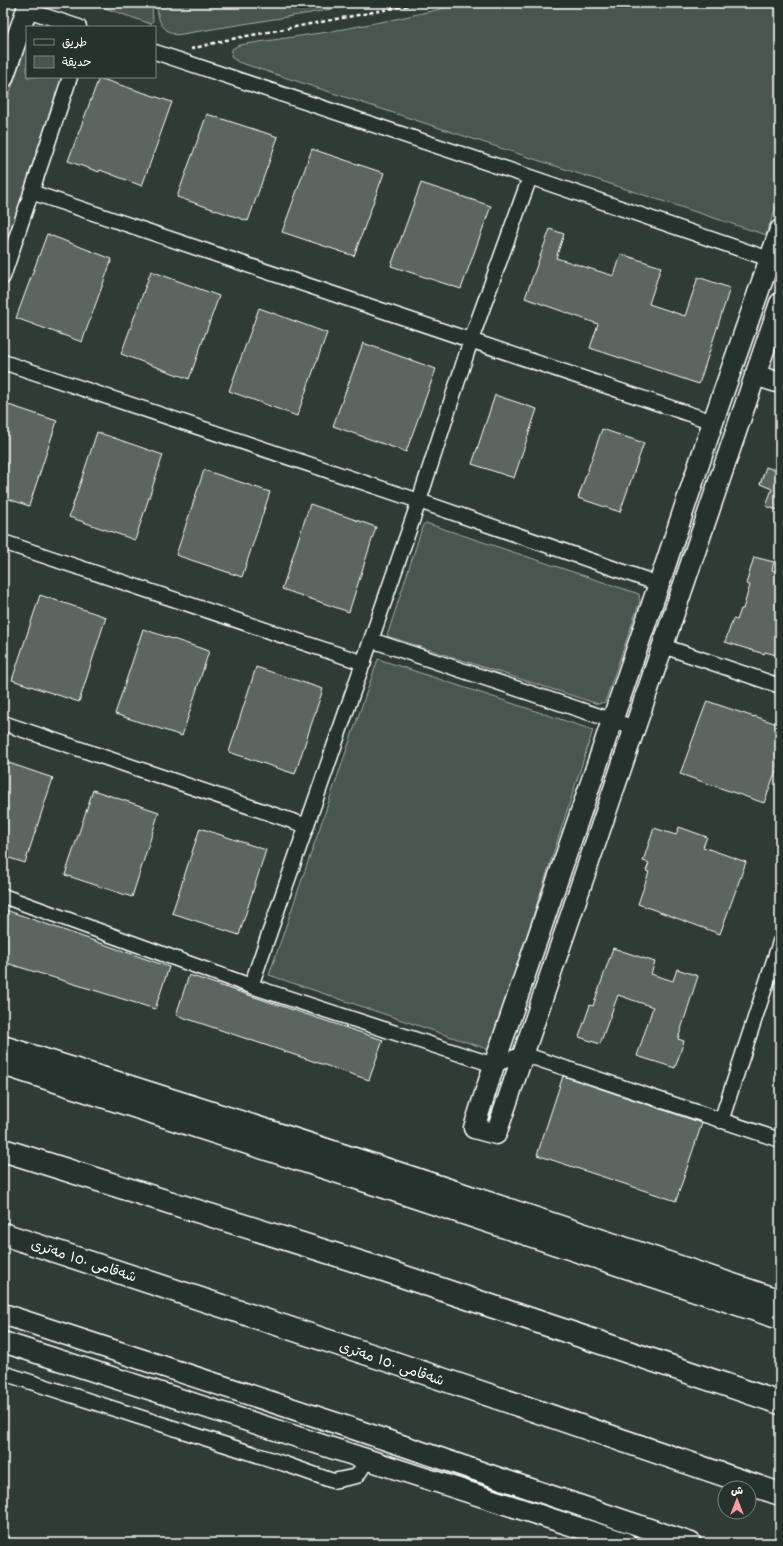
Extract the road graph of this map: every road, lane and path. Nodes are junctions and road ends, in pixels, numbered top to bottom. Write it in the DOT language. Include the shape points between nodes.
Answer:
graph roads {
  1 [pos="422,3"];
  2 [pos="28,6"];
  3 [pos="77,26"];
  4 [pos="161,53"];
  5 [pos="6,57"];
  6 [pos="3,78"];
  7 [pos="70,78"];
  8 [pos="530,176"];
  9 [pos="32,192"];
  10 [pos="780,230"];
  11 [pos="769,259"];
  12 [pos="3,277"];
  13 [pos="780,303"];
  14 [pos="471,340"];
  15 [pos="772,354"];
  16 [pos="3,362"];
  17 [pos="755,375"];
  18 [pos="780,383"];
  19 [pos="713,422"];
  20 [pos="419,501"];
  21 [pos="3,542"];
  22 [pos="659,584"];
  23 [pos="372,640"];
  24 [pos="663,646"];
  25 [pos="364,663"];
  26 [pos="780,686"];
  27 [pos="612,721"];
  28 [pos="3,723"];
  29 [pos="635,728"];
  30 [pos="307,826"];
  31 [pos="3,896"];
  32 [pos="780,942"];
  33 [pos="251,986"];
  34 [pos="3,1046"];
  35 [pos="523,1054"];
  36 [pos="3,1065"];
  37 [pos="494,1065"];
  38 [pos="720,1121"];
  39 [pos="780,1140"];
  40 [pos="3,1150"];
  41 [pos="3,1234"];
  42 [pos="780,1300"];
  43 [pos="3,1314"];
  44 [pos="780,1320"];
  45 [pos="3,1342"];
  46 [pos="3,1373"];
  47 [pos="780,1403"];
  48 [pos="368,1459"];
  49 [pos="780,1494"];
  50 [pos="626,1543"];
  51 [pos="691,1543"];
  1 -- 4 [label="path"];
  2 -- 3 [label="street"];
  2 -- 5 [label="street"];
  4 -- 8 [label="street"];
  5 -- 6 [label="street"];
  7 -- 9 [label="street"];
  8 -- 11 [label="street"];
  8 -- 14 [label="street"];
  9 -- 12 [label="street"];
  9 -- 14 [label="street"];
  10 -- 11 [label="street"];
  11 -- 19 [label="street"];
  13 -- 15 [label="street"];
  14 -- 19 [label="street"];
  14 -- 20 [label="street"];
  15 -- 17 [label="street"];
  16 -- 20 [label="street"];
  17 -- 18 [label="street"];
  17 -- 24 [label="street"];
  19 -- 22 [label="street"];
  20 -- 22 [label="street"];
  20 -- 23 [label="street"];
  21 -- 25 [label="street"];
  22 -- 27 [label="street"];
  23 -- 25 [label="street"];
  23 -- 27 [label="street"];
  24 -- 26 [label="street"];
  24 -- 29 [label="street"];
  25 -- 30 [label="street"];
  27 -- 29 [label="street"];
  27 -- 37 [label="street"];
  28 -- 30 [label="street"];
  29 -- 35 [label="street"];
  30 -- 33 [label="street"];
  31 -- 33 [label="street"];
  32 -- 38 [label="street"];
  33 -- 37 [label="street"];
  34 -- 42 [label="street" via="207,1110"];
  35 -- 37 [label="street"];
  35 -- 37 [label="street" via="496,1134 474,1128"];
  35 -- 38 [label="street"];
  36 -- 44 [label="street" via="394,1191"];
  38 -- 39 [label="street"];
  40 -- 47 [label="highway" via="372,1266"];
  41 -- 49 [label="highway, شەقامی ١٥٠ مەتری"];
  43 -- 51 [label="street" via="331,1421"];
  45 -- 48 [label="street"];
  46 -- 48 [label="street" via="333,1481 357,1476"];
  48 -- 50 [label="street"];
}
